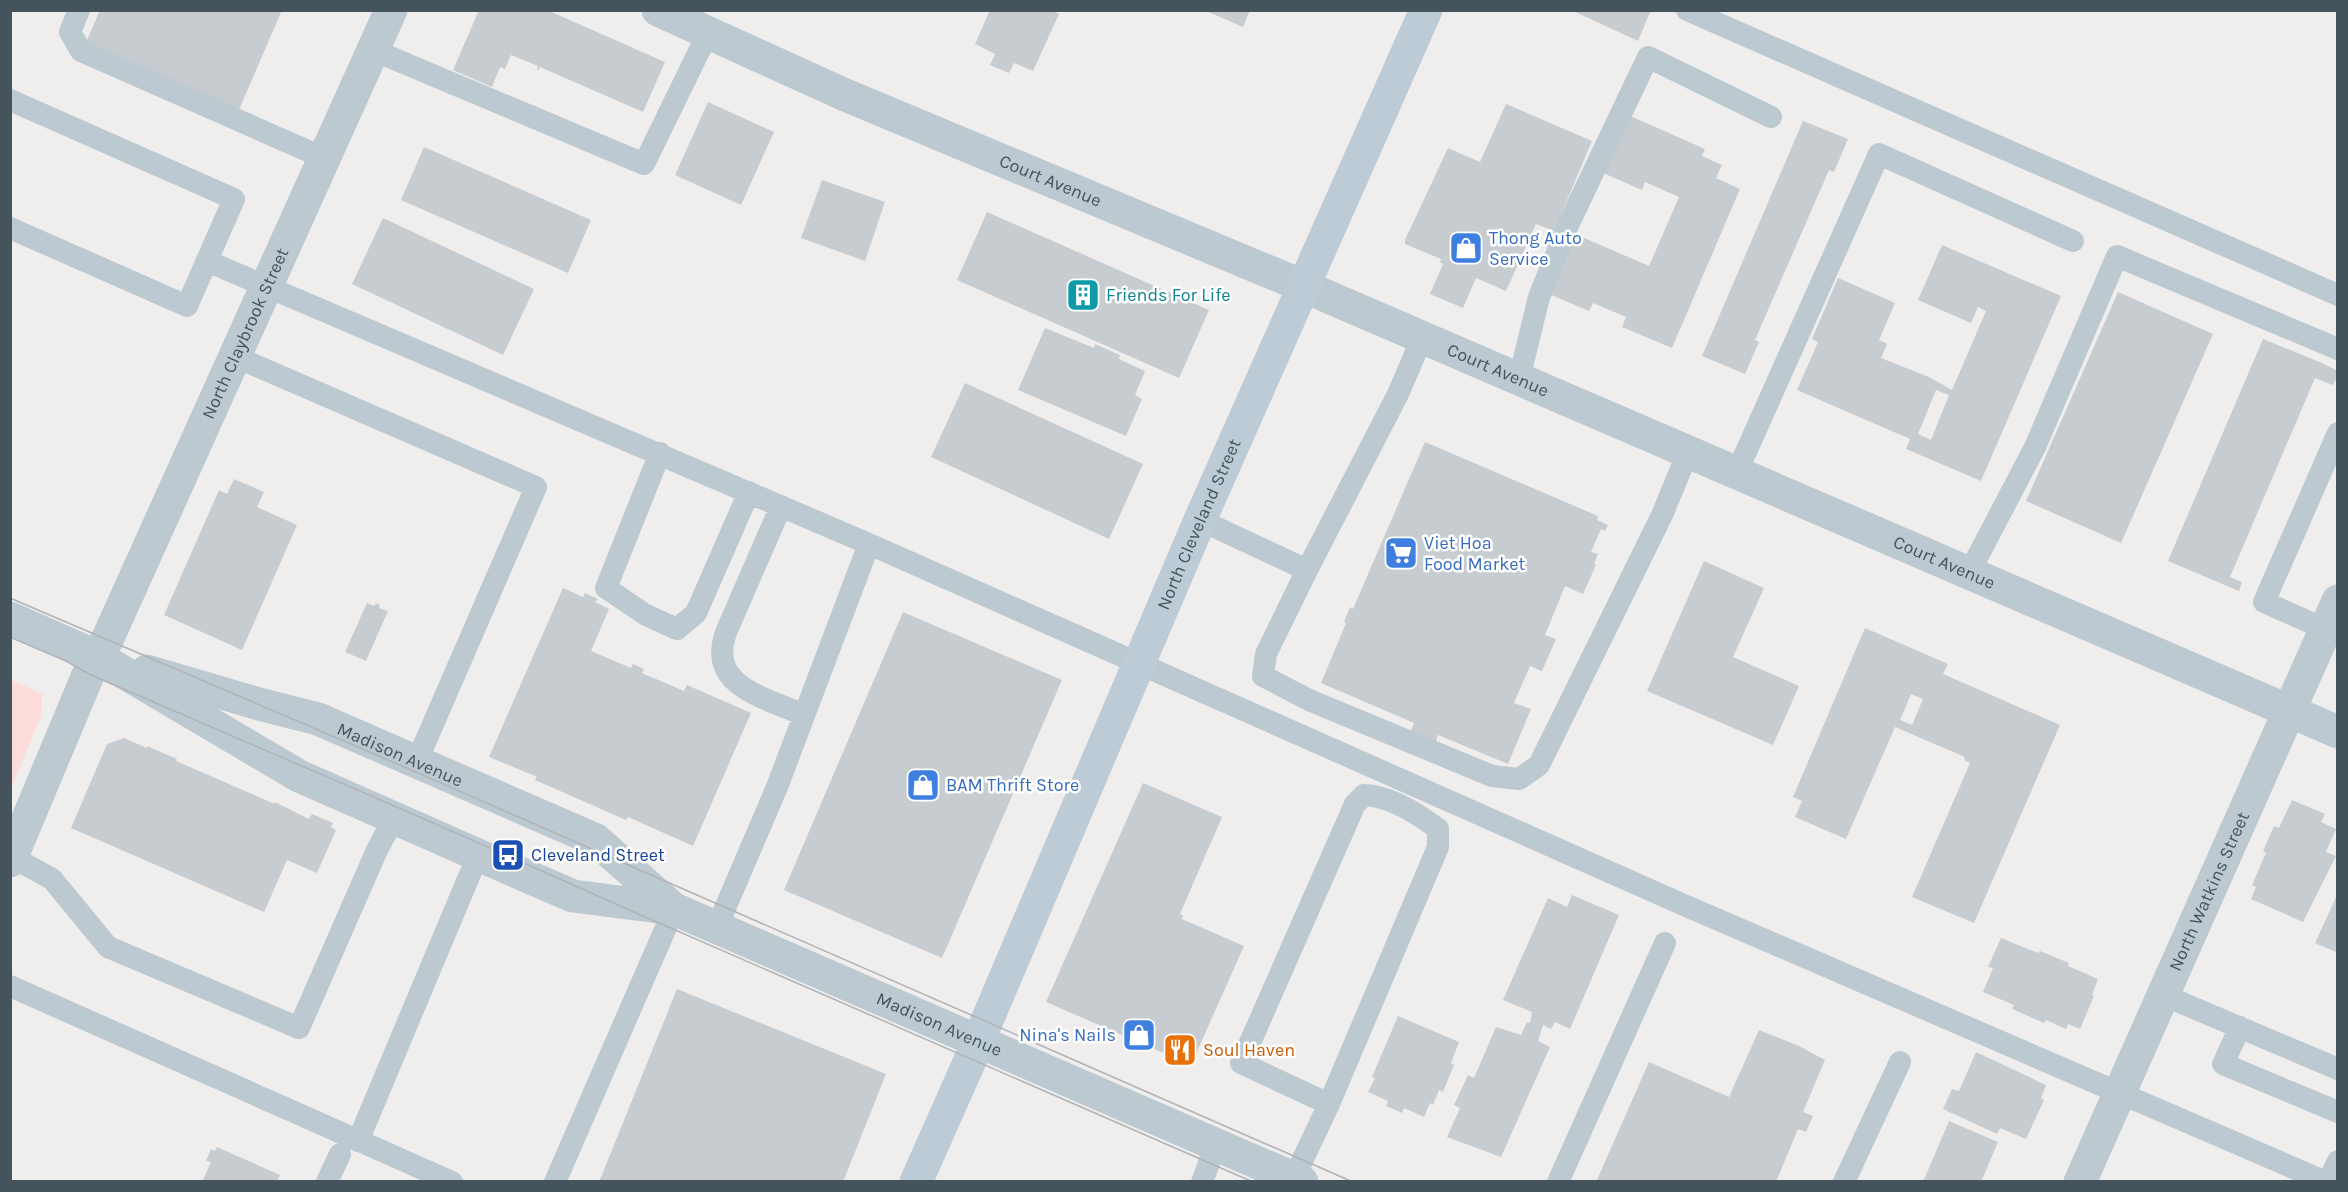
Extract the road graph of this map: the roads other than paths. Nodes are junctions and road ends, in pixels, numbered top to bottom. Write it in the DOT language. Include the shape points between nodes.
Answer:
graph roads {
  1 [pos="79,10"];
  2 [pos="658,10"];
  3 [pos="1426,10"];
  4 [pos="1687,10"];
  5 [pos="384,13"];
  6 [pos="708,33"];
  7 [pos="374,50"];
  8 [pos="10,100"];
  9 [pos="1771,117"];
  10 [pos="324,158"];
  11 [pos="10,228"];
  12 [pos="2073,241"];
  13 [pos="207,261"];
  14 [pos="266,285"];
  15 [pos="1303,286"];
  16 [pos="2337,295"];
  17 [pos="1422,338"];
  18 [pos="2337,349"];
  19 [pos="236,357"];
  20 [pos="1519,379"];
  21 [pos="2337,433"];
  22 [pos="1688,452"];
  23 [pos="660,453"];
  24 [pos="1737,472"];
  25 [pos="748,492"];
  26 [pos="781,506"];
  27 [pos="1200,520"];
  28 [pos="869,544"];
  29 [pos="1307,570"];
  30 [pos="1969,573"];
  31 [pos="2331,615"];
  32 [pos="10,618"];
  33 [pos="96,656"];
  34 [pos="1139,662"];
  35 [pos="2289,711"];
  36 [pos="804,715"];
  37 [pos="2337,732"];
  38 [pos="417,762"];
  39 [pos="394,818"];
  40 [pos="478,855"];
  41 [pos="11,859"];
  42 [pos="674,909"];
  43 [pos="717,927"];
  44 [pos="1665,943"];
  45 [pos="10,986"];
  46 [pos="2163,995"];
  47 [pos="2240,1027"];
  48 [pos="978,1041"];
  49 [pos="1900,1062"];
  50 [pos="2337,1069"];
  51 [pos="2121,1091"];
  52 [pos="1329,1104"];
  53 [pos="2337,1112"];
  54 [pos="1216,1144"];
  55 [pos="349,1147"];
  56 [pos="2337,1161"];
  57 [pos="445,1180"];
  58 [pos="1298,1180"];
  59 [pos="327,1182"];
  60 [pos="555,1182"];
  61 [pos="915,1182"];
  62 [pos="1202,1182"];
  63 [pos="1558,1182"];
  64 [pos="1844,1182"];
  65 [pos="2080,1182"];
  66 [pos="2327,1182"];
  1 -- 10 [label="lane" via="70,32 81,51"];
  2 -- 6 [label="street, Court Avenue"];
  3 -- 15 [label="main road, North Cleveland Street"];
  4 -- 16 [label="lane"];
  5 -- 7 [label="street, North Claybrook Street"];
  6 -- 7 [label="lane" via="644,164"];
  6 -- 15 [label="street, Court Avenue" via="843,94"];
  7 -- 10 [label="street, North Claybrook Street"];
  8 -- 13 [label="lane" via="234,199"];
  9 -- 20 [label="lane" via="1648,57 1569,223 1539,297"];
  10 -- 14 [label="street, North Claybrook Street"];
  11 -- 13 [label="lane" via="187,306"];
  12 -- 24 [label="lane" via="1880,154"];
  13 -- 14 [label="lane"];
  14 -- 19 [label="street, North Claybrook Street"];
  14 -- 23 [label="lane"];
  15 -- 17 [label="street, Court Avenue"];
  15 -- 27 [label="main road, North Cleveland Street"];
  17 -- 20 [label="street, Court Avenue"];
  17 -- 29 [label="lane" via="1398,394"];
  18 -- 30 [label="lane" via="2117,256 2035,447"];
  19 -- 33 [label="street, North Claybrook Street" via="107,640"];
  19 -- 38 [label="lane" via="536,487"];
  20 -- 22 [label="street, Court Avenue"];
  21 -- 31 [label="lane" via="2264,602"];
  22 -- 24 [label="street, Court Avenue"];
  22 -- 29 [label="lane" via="1662,515 1539,765 1520,779 1492,776 1309,700 1263,676 1266,654"];
  23 -- 25 [label="lane"];
  23 -- 25 [label="lane" via="606,588 646,615 677,628 696,613"];
  24 -- 30 [label="street, Court Avenue"];
  25 -- 26 [label="lane"];
  26 -- 28 [label="lane"];
  26 -- 36 [label="lane" via="721,645 721,661 740,687"];
  27 -- 29 [label="lane"];
  27 -- 34 [label="main road, North Cleveland Street"];
  28 -- 34 [label="lane"];
  28 -- 36 [label="lane"];
  30 -- 35 [label="street, Court Avenue"];
  31 -- 35 [label="street, North Watkins Street"];
  32 -- 33 [label="street, Madison Avenue"];
  33 -- 38 [label="street, Madison Avenue" via="318,719"];
  33 -- 39 [label="street, Madison Avenue" via="299,777"];
  33 -- 41 [label="street, North Claybrook Street"];
  34 -- 48 [label="main road, North Cleveland Street"];
  34 -- 51 [label="lane" via="1684,905"];
  35 -- 37 [label="street, Court Avenue"];
  35 -- 46 [label="street, North Watkins Street"];
  36 -- 43 [label="lane"];
  38 -- 42 [label="street, Madison Avenue" via="596,840"];
  39 -- 40 [label="street, Madison Avenue"];
  39 -- 41 [label="lane" via="299,1028 108,947 52,879"];
  40 -- 42 [label="street, Madison Avenue" via="573,896"];
  40 -- 55 [label="lane"];
  42 -- 43 [label="street, Madison Avenue"];
  42 -- 60 [label="lane"];
  43 -- 48 [label="street, Madison Avenue"];
  44 -- 63 [label="lane"];
  45 -- 55 [label="lane"];
  46 -- 47 [label="lane"];
  46 -- 51 [label="street, North Watkins Street"];
  47 -- 50 [label="lane"];
  47 -- 53 [label="lane" via="2223,1064"];
  48 -- 54 [label="street, Madison Avenue"];
  48 -- 61 [label="main road, North Cleveland Street"];
  49 -- 64 [label="lane"];
  51 -- 65 [label="street, North Watkins Street"];
  51 -- 66 [label="lane"];
  52 -- 52 [label="lane" via="1438,847 1438,829 1378,795 1364,795 1355,804 1241,1063"];
  52 -- 58 [label="lane"];
  54 -- 58 [label="street, Madison Avenue"];
  54 -- 62 [label="lane"];
  55 -- 57 [label="lane"];
  55 -- 59 [label="lane"];
  56 -- 66 [label="lane"];
}
